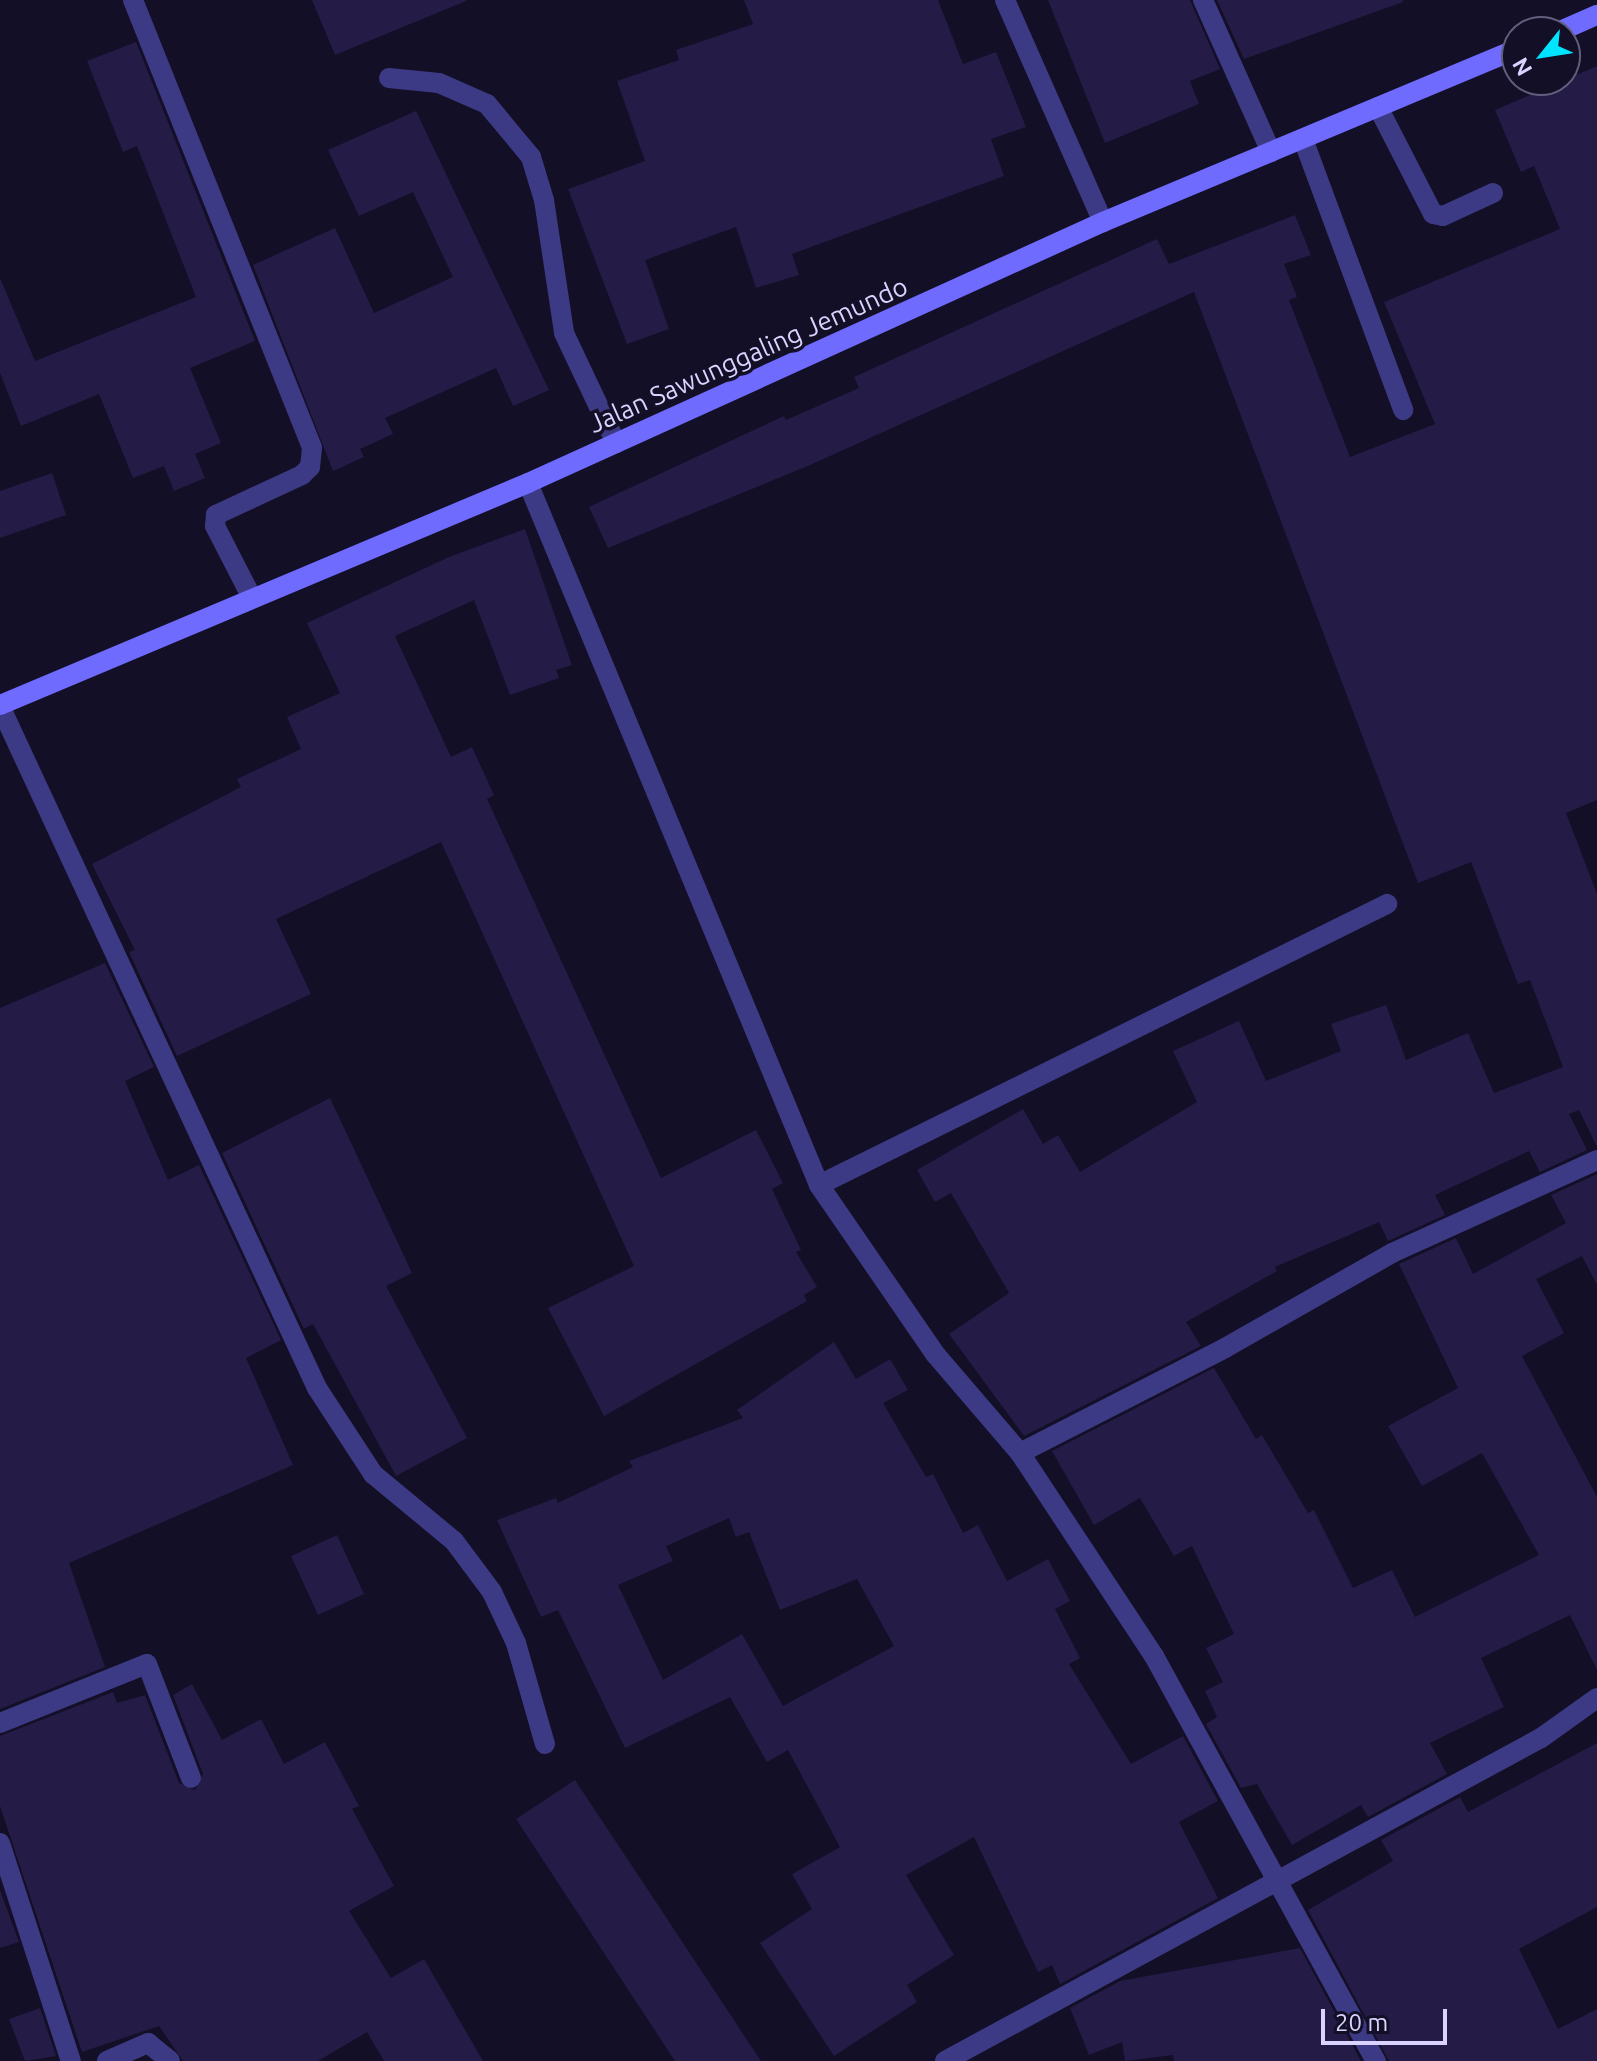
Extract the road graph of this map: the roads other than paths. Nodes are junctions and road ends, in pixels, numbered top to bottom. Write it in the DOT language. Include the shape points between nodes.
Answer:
graph roads {
  1 [pos="133,0"];
  2 [pos="1005,0"];
  3 [pos="1203,0"];
  4 [pos="1501,56"];
  5 [pos="389,78"];
  6 [pos="1378,107"];
  7 [pos="1303,139"];
  8 [pos="1271,152"];
  9 [pos="1493,193"];
  10 [pos="1099,212"];
  11 [pos="1403,410"];
  12 [pos="616,443"];
  13 [pos="528,483"];
  14 [pos="251,596"];
  15 [pos="0,705"];
  16 [pos="1387,904"];
  17 [pos="1597,1160"];
  18 [pos="819,1185"];
  19 [pos="1020,1453"];
  20 [pos="1597,1698"];
  21 [pos="0,1723"];
  22 [pos="545,1744"];
  23 [pos="191,1778"];
  24 [pos="0,1843"];
  25 [pos="1276,1885"];
  26 [pos="71,2061"];
  27 [pos="107,2061"];
  28 [pos="170,2061"];
  29 [pos="945,2061"];
  30 [pos="1376,2061"];
  1 -- 14 [label="street" via="312,448 310,467 302,475 220,511 215,526"];
  2 -- 10 [label="street"];
  3 -- 8 [label="street"];
  4 -- 6 [label="main road, Jalan Sawunggaling Jemundo"];
  5 -- 12 [label="street" via="439,83 487,104 531,157 544,200 564,333"];
  6 -- 7 [label="main road, Jalan Sawunggaling Jemundo"];
  6 -- 9 [label="street" via="1433,214 1443,216"];
  7 -- 8 [label="main road, Jalan Sawunggaling Jemundo"];
  7 -- 11 [label="street"];
  8 -- 10 [label="main road, Jalan Sawunggaling Jemundo"];
  10 -- 12 [label="main road, Jalan Sawunggaling Jemundo"];
  12 -- 13 [label="main road, Jalan Sawunggaling Jemundo"];
  13 -- 14 [label="main road, Jalan Sawunggaling Jemundo"];
  13 -- 18 [label="street"];
  14 -- 15 [label="main road, Jalan Sawunggaling Jemundo"];
  15 -- 22 [label="street" via="317,1388 373,1474 454,1541 492,1592 516,1643"];
  16 -- 18 [label="street"];
  17 -- 19 [label="street" via="1392,1253 1225,1348"];
  18 -- 19 [label="street" via="936,1355"];
  19 -- 25 [label="street" via="1154,1656"];
  20 -- 25 [label="street" via="1541,1738"];
  21 -- 23 [label="street" via="147,1664"];
  24 -- 26 [label="street"];
  25 -- 29 [label="street"];
  25 -- 30 [label="street"];
  27 -- 28 [label="street" via="148,2043"];
}
